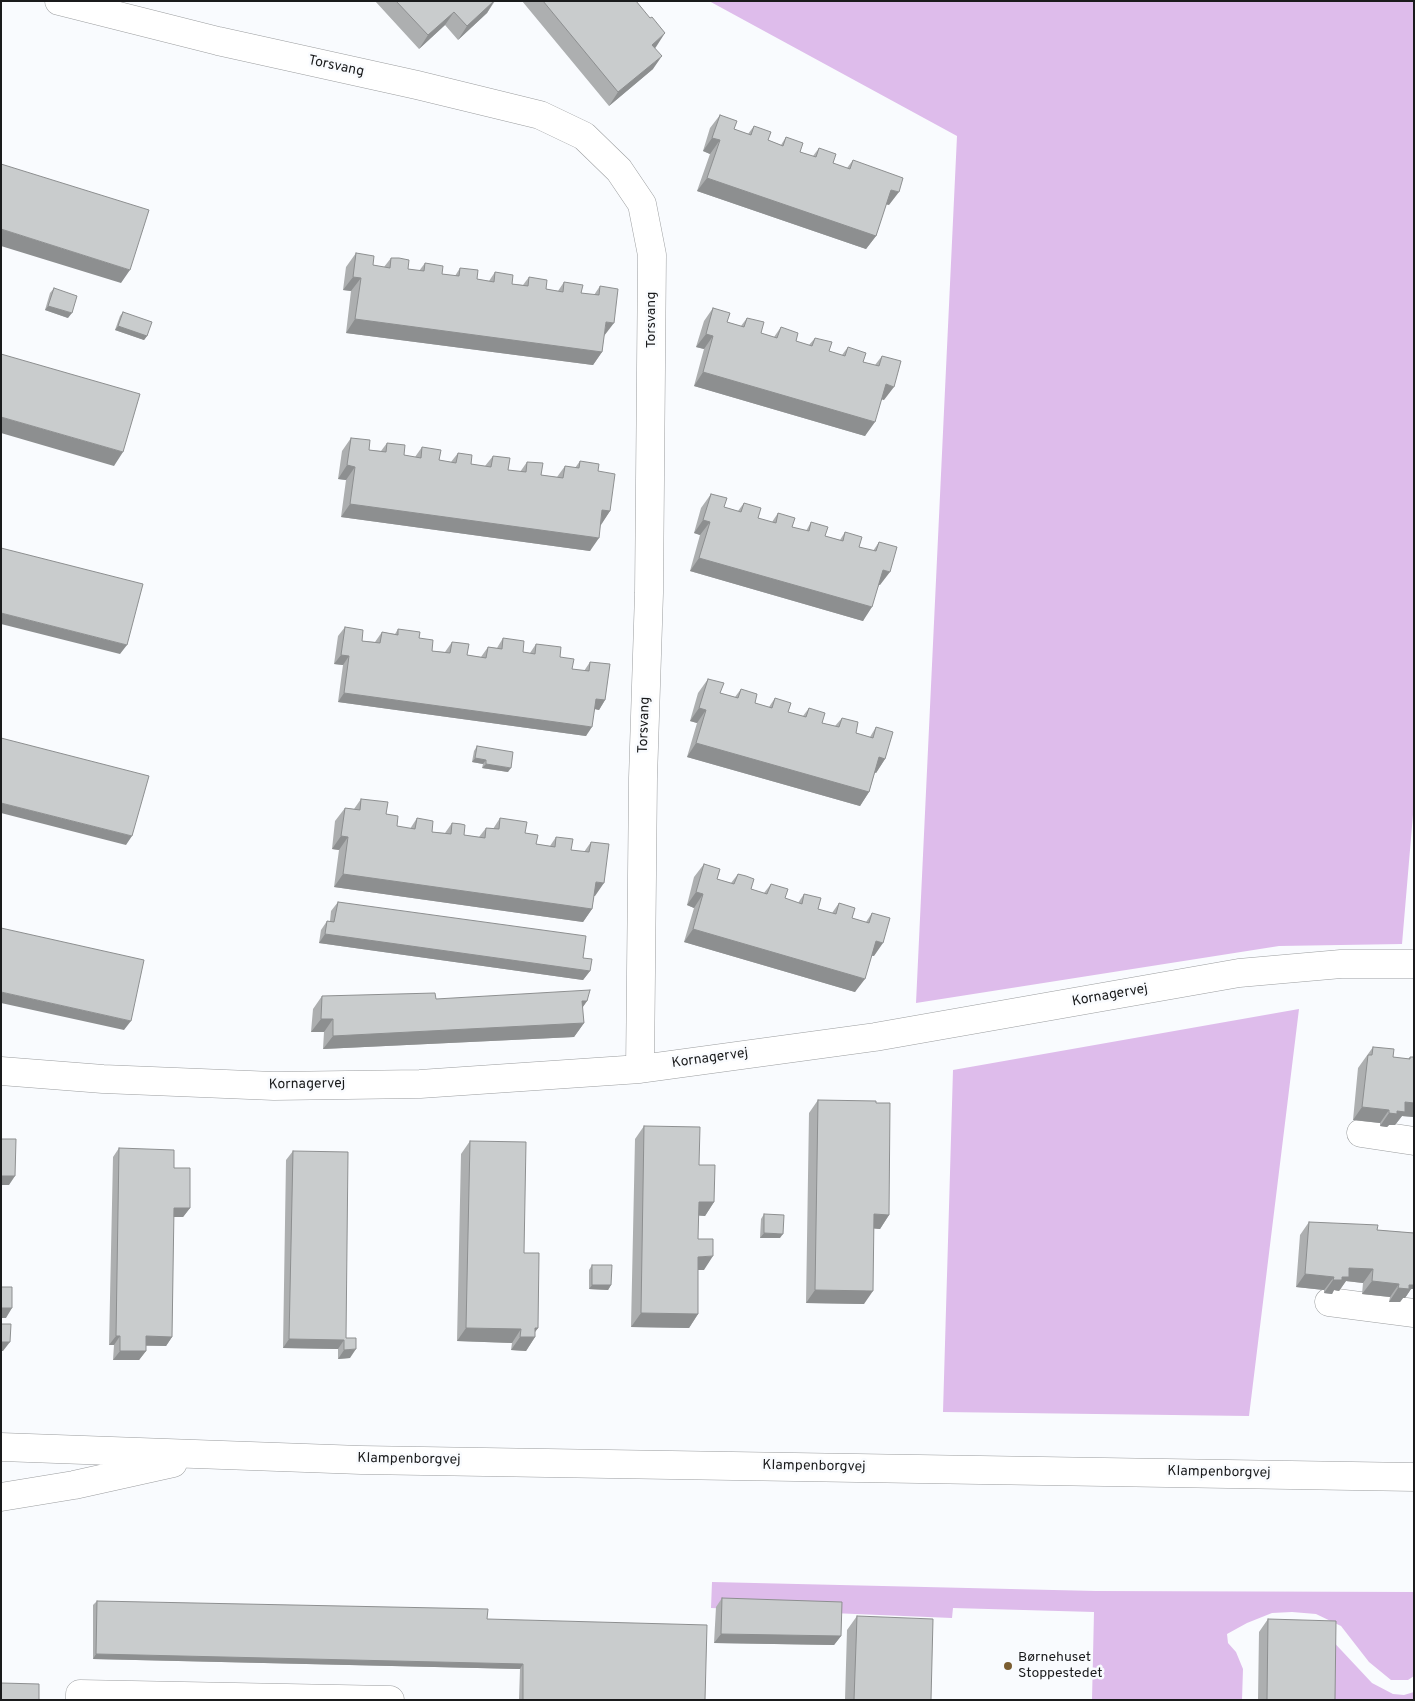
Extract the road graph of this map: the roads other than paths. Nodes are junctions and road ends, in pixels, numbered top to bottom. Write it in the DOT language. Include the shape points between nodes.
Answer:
graph roads {
  1 [pos="59,1"];
  2 [pos="1414,964"];
  3 [pos="640,1069"];
  4 [pos="1,1071"];
  5 [pos="1360,1133"];
  6 [pos="1414,1141"];
  7 [pos="1329,1302"];
  8 [pos="1414,1313"];
  9 [pos="1,1446"];
  10 [pos="214,1455"];
  11 [pos="1414,1477"];
  12 [pos="1,1497"];
  13 [pos="80,1700"];
  14 [pos="390,1700"];
  1 -- 3 [label="street, Torsvang" via="540,115 584,136 619,170 642,204 652,255"];
  2 -- 3 [label="street, Kornagervej" via="1341,964 1239,973 875,1037"];
  3 -- 4 [label="street, Kornagervej" via="420,1084 274,1086"];
  5 -- 6 [label="street"];
  7 -- 8 [label="street"];
  9 -- 10 [label="street, Klampenborgvej"];
  10 -- 11 [label="street, Klampenborgvej"];
  10 -- 12 [label="street, Klampenborgvej"];
  13 -- 14 [label="street" via="80,1694"];
}
